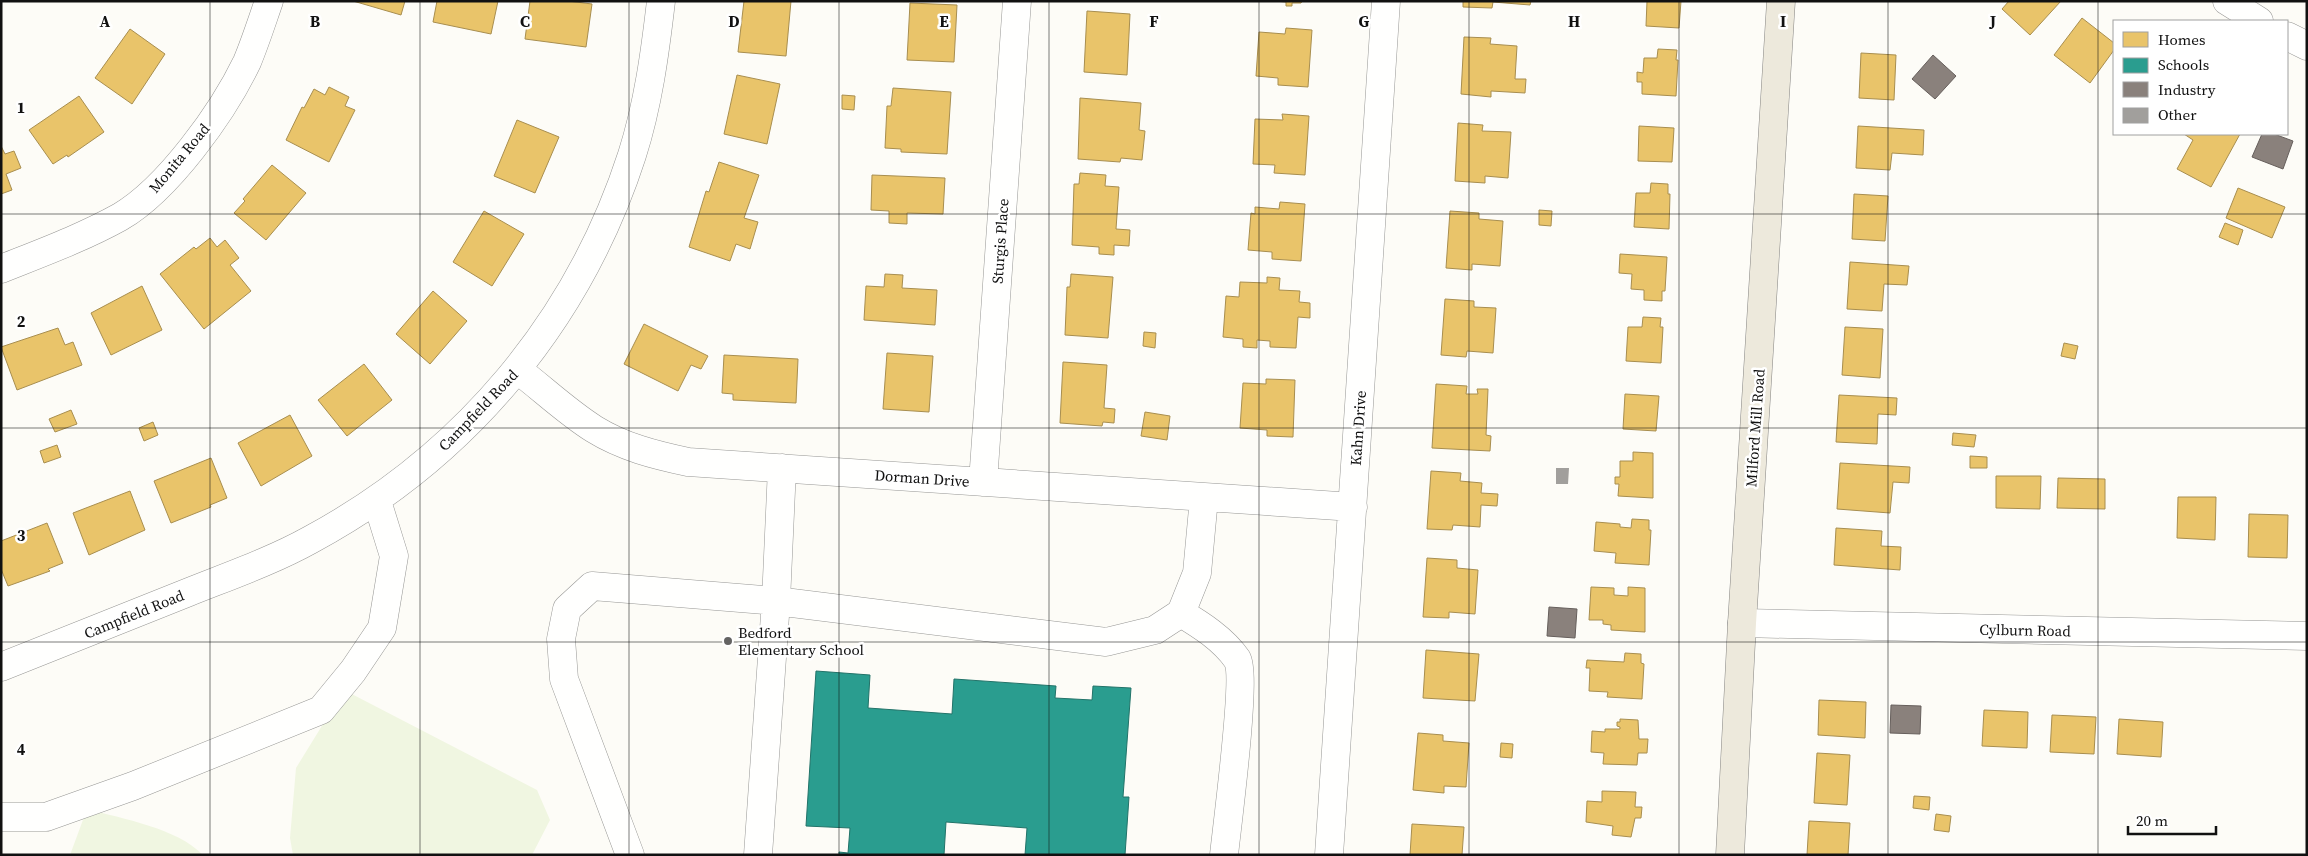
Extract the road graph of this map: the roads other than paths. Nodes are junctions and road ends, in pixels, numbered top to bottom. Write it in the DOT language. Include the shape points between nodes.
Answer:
graph roads {
  1 [pos="269,1"];
  2 [pos="661,1"];
  3 [pos="1017,1"];
  4 [pos="1386,1"];
  5 [pos="1781,1"];
  6 [pos="2227,1"];
  7 [pos="2257,20"];
  8 [pos="2288,36"];
  9 [pos="2307,46"];
  10 [pos="1,269"];
  11 [pos="518,370"];
  12 [pos="782,468"];
  13 [pos="983,482"];
  14 [pos="1204,498"];
  15 [pos="376,501"];
  16 [pos="1353,507"];
  17 [pos="776,601"];
  18 [pos="1181,613"];
  19 [pos="1742,623"];
  20 [pos="2307,636"];
  21 [pos="1,667"];
  22 [pos="1,817"];
  23 [pos="630,855"];
  24 [pos="758,855"];
  25 [pos="1224,855"];
  26 [pos="1329,855"];
  27 [pos="1730,855"];
  1 -- 10 [label="street, Monita Road" via="246,62 218,111 156,189 121,216 77,239"];
  2 -- 11 [label="street, Campfield Road" via="654,64 633,154 604,229 565,302"];
  3 -- 13 [label="street, Sturgis Place"];
  4 -- 16 [label="street, Kahn Drive"];
  5 -- 19 [label="main road, Milford Mill Road"];
  6 -- 7 [label="street"];
  8 -- 9 [label="street"];
  11 -- 12 [label="street, Dorman Drive" via="594,429 624,444 688,462"];
  11 -- 15 [label="street, Campfield Road" via="449,444"];
  12 -- 13 [label="street, Dorman Drive"];
  12 -- 17 [label="street"];
  13 -- 14 [label="street, Dorman Drive"];
  14 -- 16 [label="street, Dorman Drive"];
  14 -- 18 [label="street" via="1197,574"];
  15 -- 21 [label="street, Campfield Road" via="308,541"];
  15 -- 22 [label="street" via="394,556 382,628 321,710 133,786 46,817"];
  16 -- 26 [label="street, Kahn Drive"];
  17 -- 18 [label="street" via="1106,642 1155,630"];
  17 -- 23 [label="street" via="592,586 567,609 561,639 564,679"];
  17 -- 24 [label="street"];
  18 -- 25 [label="street" via="1209,629 1238,661 1240,697"];
  19 -- 20 [label="street, Cylburn Road"];
  19 -- 27 [label="main road, Milford Mill Road"];
}
